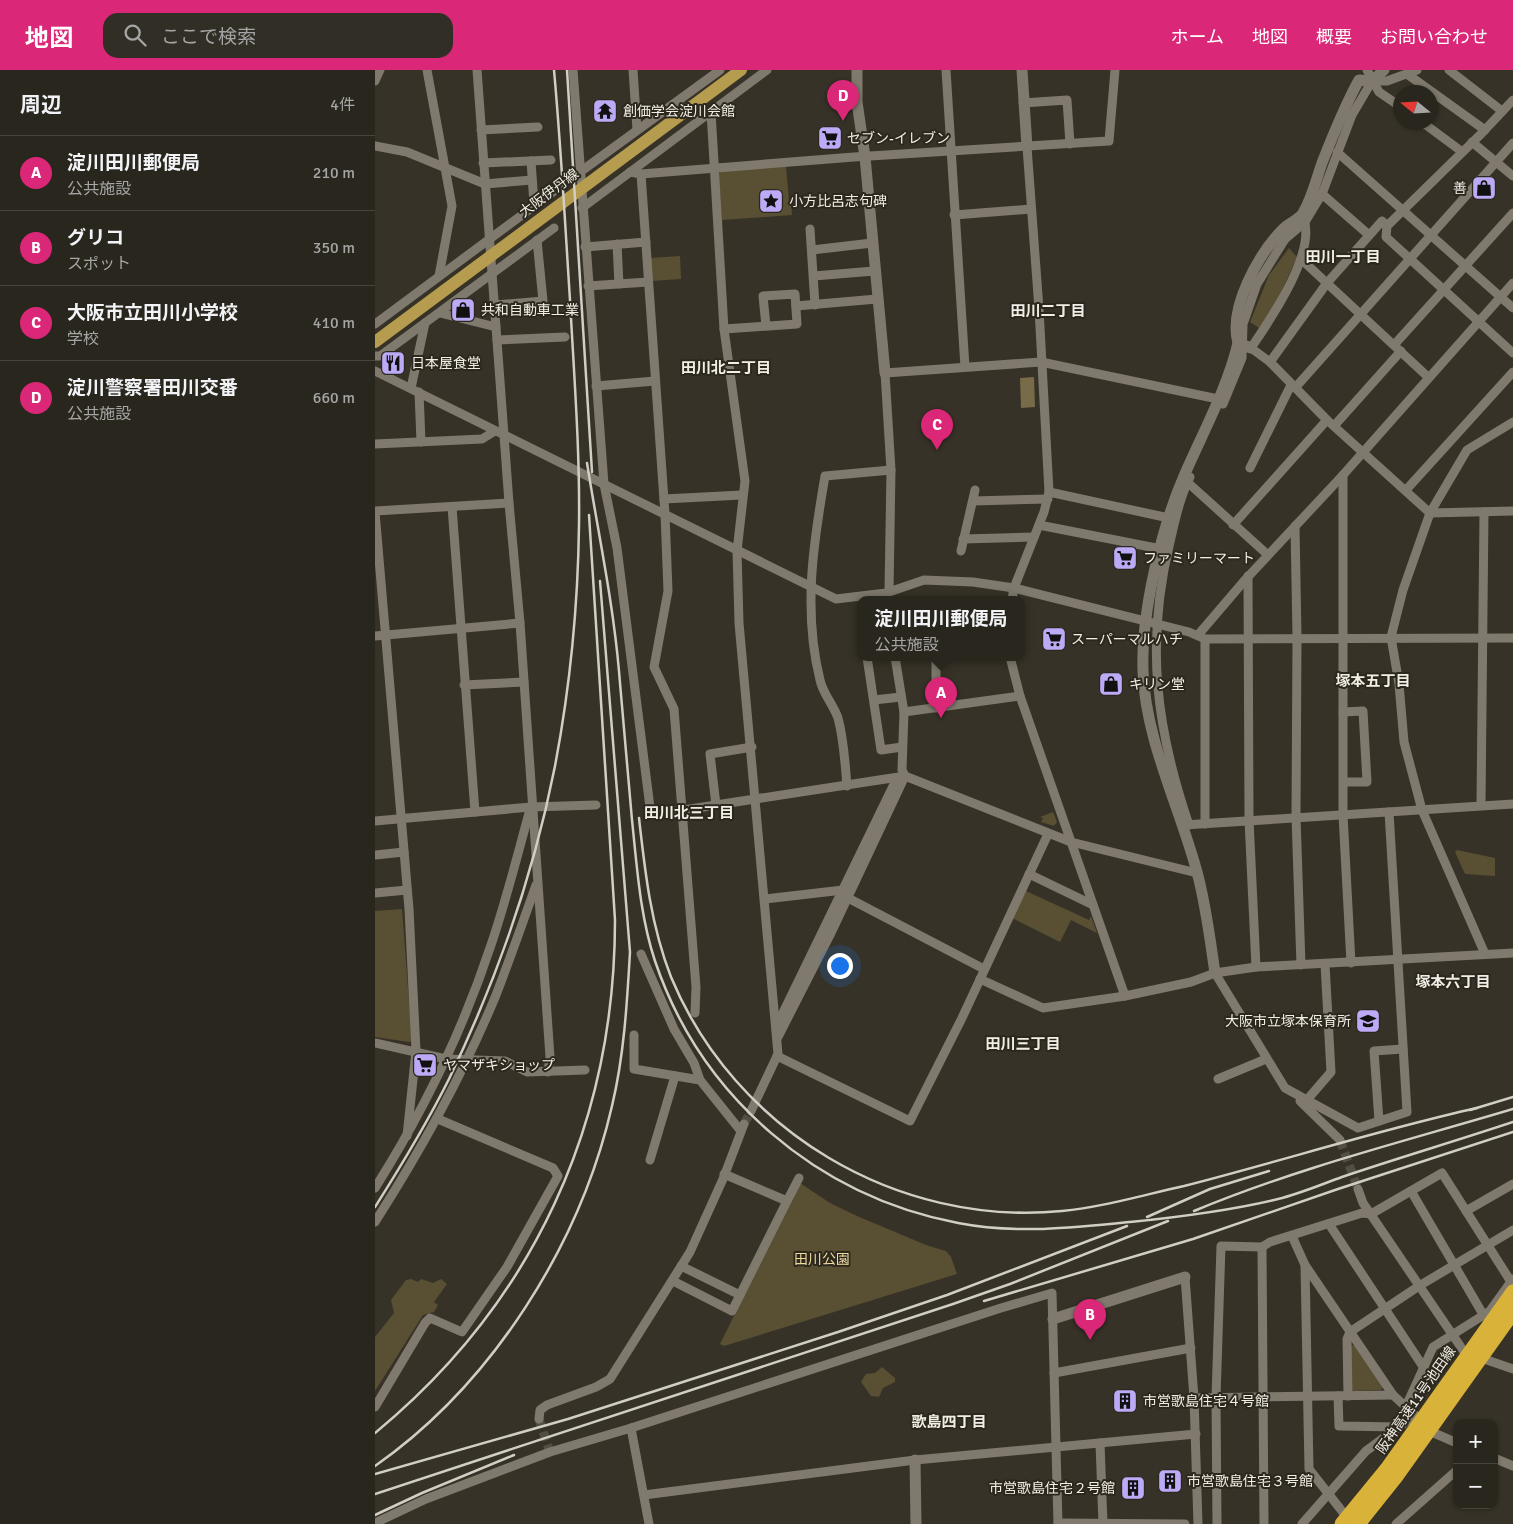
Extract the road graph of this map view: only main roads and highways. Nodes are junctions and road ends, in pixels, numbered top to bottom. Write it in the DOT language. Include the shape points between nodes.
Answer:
graph roads {
  1 [pos="741,70"];
  2 [pos="375,342"];
  3 [pos="1512,1285"];
  4 [pos="1513,1312"];
  5 [pos="1342,1524"];
  6 [pos="1358,1524"];
  1 -- 2 [label="main road, 大阪伊丹線"];
  3 -- 5 [label="highway, 阪神高速11号池田線" via="1387,1469"];
  4 -- 6 [label="highway, 阪神高速11号池田線" via="1397,1475"];
}
